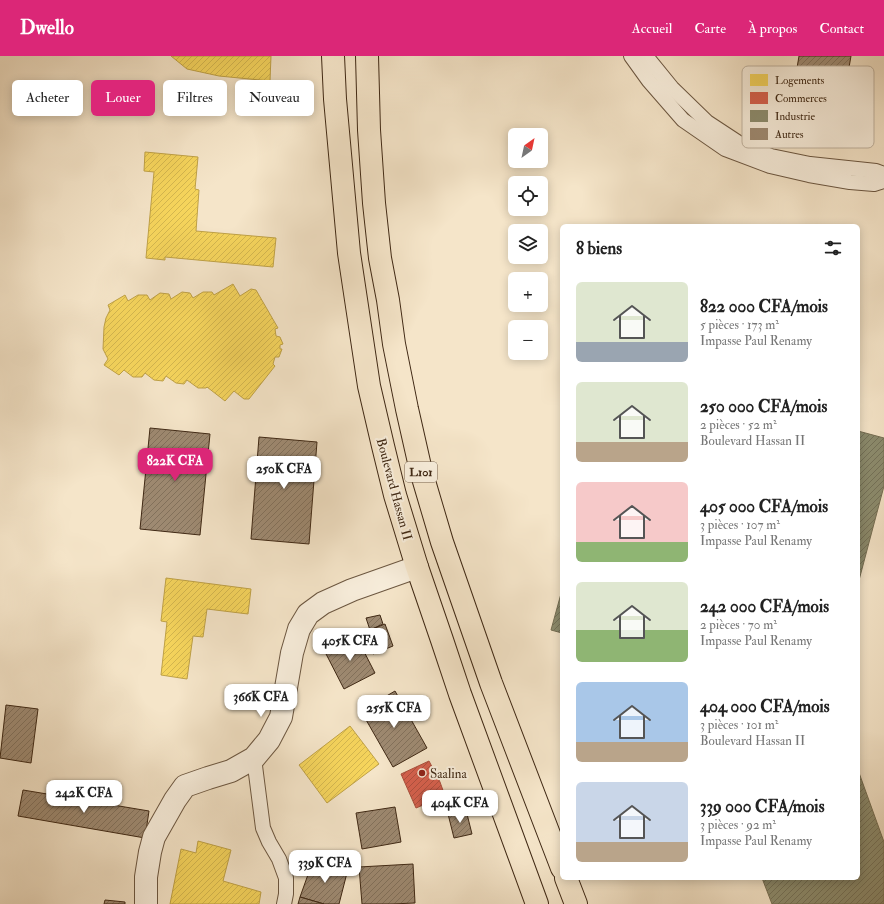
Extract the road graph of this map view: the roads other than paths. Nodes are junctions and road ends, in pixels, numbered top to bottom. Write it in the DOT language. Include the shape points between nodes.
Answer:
graph roads {
  1 [pos="334,56"];
  2 [pos="366,56"];
  3 [pos="631,56"];
  4 [pos="646,56"];
  5 [pos="742,145"];
  6 [pos="750,148"];
  7 [pos="884,174"];
  8 [pos="884,181"];
  9 [pos="418,567"];
  10 [pos="254,758"];
  11 [pos="560,863"];
  12 [pos="567,880"];
  13 [pos="146,904"];
  14 [pos="284,904"];
  15 [pos="537,904"];
  16 [pos="576,904"];
  1 -- 9 [label="highway, Boulevard Hassan II" via="335,99 349,253 369,386 395,495"];
  2 -- 11 [label="highway, L101" via="374,203 380,258 394,344 421,471 442,542 492,683"];
  3 -- 8 [label="lane" via="683,120 725,149 770,166 809,175 874,184"];
  4 -- 5 [label="lane" via="672,88 707,122"];
  6 -- 7 [label="lane" via="771,156 810,164"];
  9 -- 10 [label="street" via="352,590 323,603 308,614 299,629 292,653 281,717 269,740"];
  9 -- 15 [label="highway, Boulevard Hassan II" via="460,694"];
  10 -- 13 [label="street" via="231,771 185,786 154,837 146,877"];
  10 -- 14 [label="lane" via="263,828 286,878"];
  12 -- 16 [label="highway"];
}
